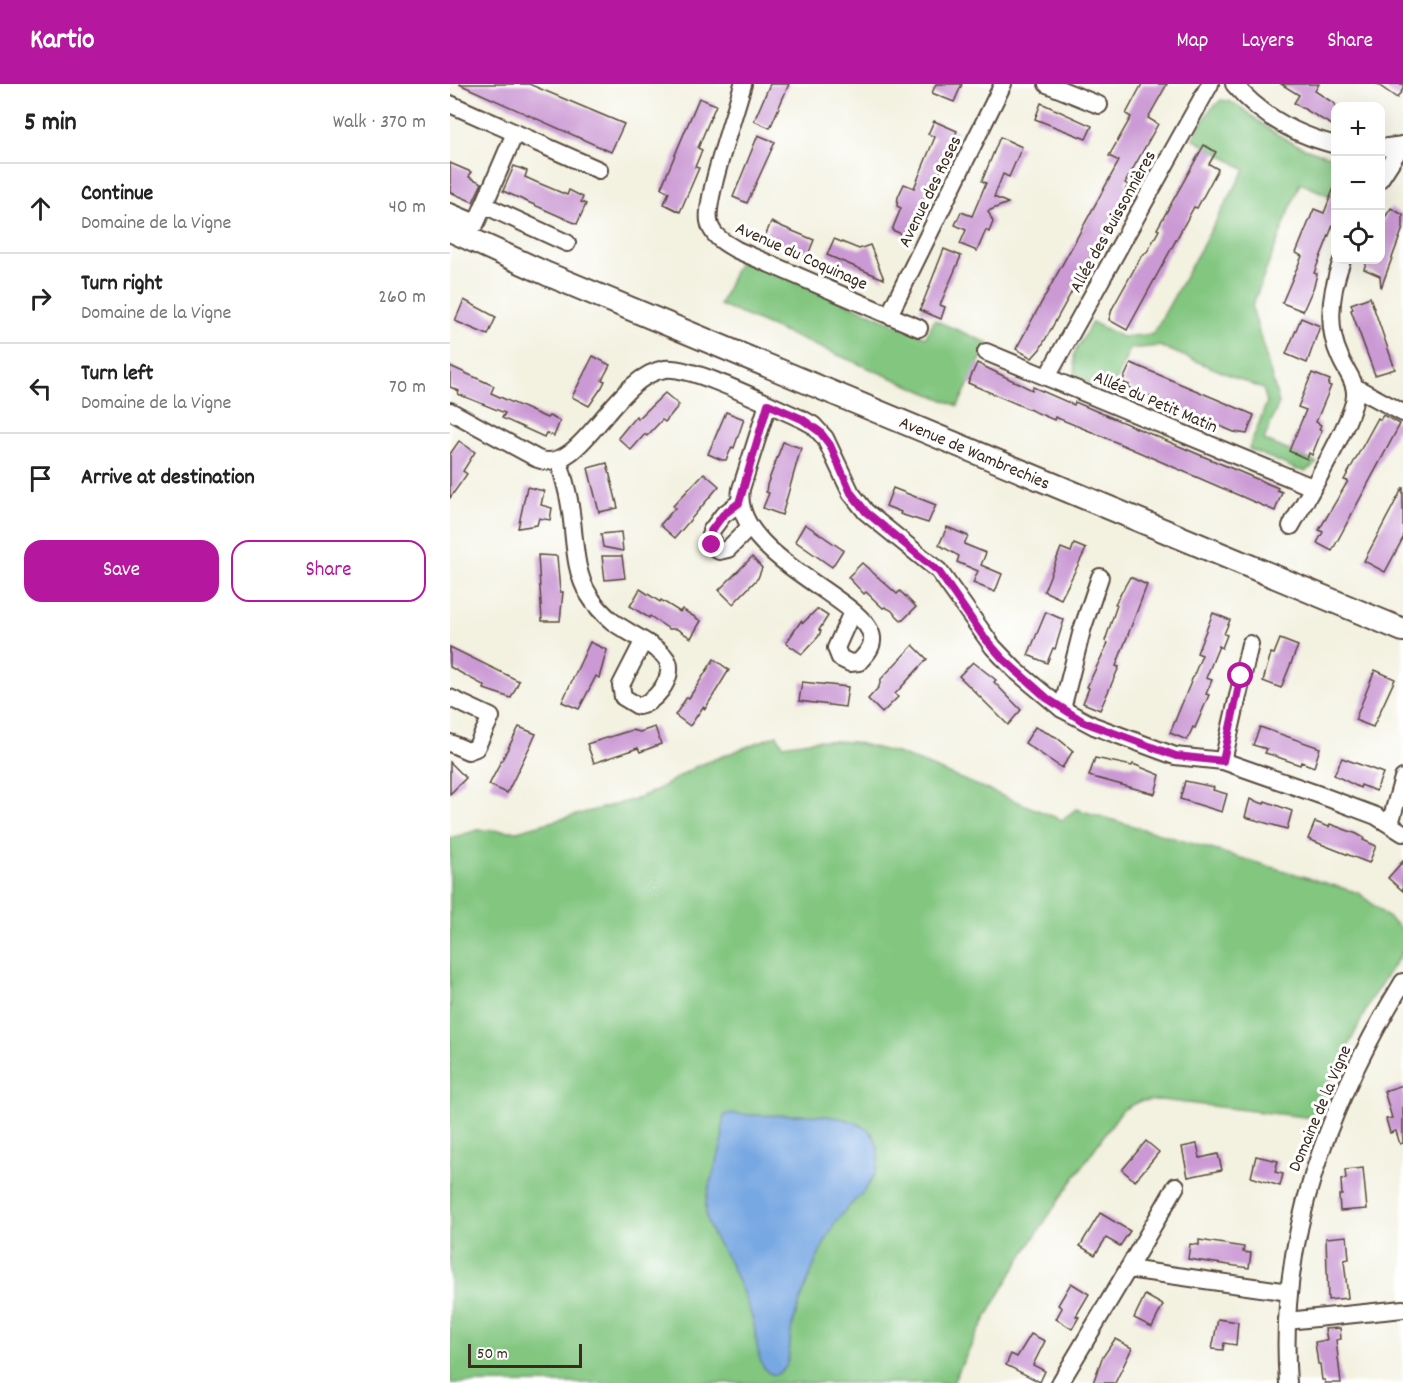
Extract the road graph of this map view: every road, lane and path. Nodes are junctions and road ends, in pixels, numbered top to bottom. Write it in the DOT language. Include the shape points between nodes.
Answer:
graph roads {
  1 [pos="743,84"];
  2 [pos="1003,84"];
  3 [pos="1047,84"];
  4 [pos="1210,84"];
  5 [pos="1234,84"];
  6 [pos="450,104"];
  7 [pos="1099,105"];
  8 [pos="515,133"];
  9 [pos="1331,144"];
  10 [pos="1403,145"];
  11 [pos="1385,147"];
  12 [pos="599,170"];
  13 [pos="1385,172"];
  14 [pos="484,205"];
  15 [pos="450,212"];
  16 [pos="450,230"];
  17 [pos="567,243"];
  18 [pos="450,245"];
  19 [pos="1341,264"];
  20 [pos="547,274"];
  21 [pos="889,315"];
  22 [pos="919,328"];
  23 [pos="986,352"];
  24 [pos="1047,377"];
  25 [pos="1355,387"];
  26 [pos="768,404"];
  27 [pos="450,411"];
  28 [pos="1403,413"];
  29 [pos="559,461"];
  30 [pos="1312,487"];
  31 [pos="739,503"];
  32 [pos="1291,526"];
  33 [pos="750,527"];
  34 [pos="1100,577"];
  35 [pos="852,612"];
  36 [pos="1403,630"];
  37 [pos="643,642"];
  38 [pos="1250,644"];
  39 [pos="450,698"];
  40 [pos="1062,709"];
  41 [pos="450,743"];
  42 [pos="1223,761"];
  43 [pos="1403,778"];
  44 [pos="1397,829"];
  45 [pos="1403,982"];
  46 [pos="1176,1186"];
  47 [pos="1128,1269"];
  48 [pos="1289,1292"];
  49 [pos="1403,1309"];
  50 [pos="1287,1321"];
  51 [pos="1060,1383"];
  52 [pos="1288,1383"];
  1 -- 21 [label="street, Avenue du Coquinage" via="711,199 709,220 716,237 737,250"];
  2 -- 21 [label="street, Avenue des Roses"];
  3 -- 7 [label="street"];
  4 -- 24 [label="street, Allée des Buissonnières"];
  5 -- 9 [label="street" via="1276,120"];
  6 -- 8 [label="street"];
  8 -- 12 [label="street"];
  8 -- 14 [label="street"];
  10 -- 11 [label="street"];
  10 -- 13 [label="street"];
  14 -- 15 [label="street" via="476,223"];
  14 -- 17 [label="street"];
  16 -- 20 [label="main road, Avenue de Wambrechies"];
  18 -- 20 [label="main road, Avenue de Wambrechies"];
  19 -- 25 [label="street" via="1332,298 1331,322 1338,352"];
  20 -- 36 [label="main road, Avenue de Wambrechies"];
  21 -- 22 [label="street, Avenue du Coquinage"];
  23 -- 24 [label="street, Allée du Petit Matin"];
  24 -- 30 [label="street, Allée du Petit Matin"];
  25 -- 28 [label="street"];
  25 -- 30 [label="street" via="1356,397 1348,420"];
  26 -- 29 [label="street" via="688,372 655,371 633,384 574,450"];
  26 -- 31 [label="street"];
  26 -- 40 [label="street" via="820,432 830,445 851,493 866,512 939,572 993,647"];
  27 -- 29 [label="street" via="538,459"];
  29 -- 37 [label="street" via="587,593 606,616"];
  30 -- 32 [label="street"];
  31 -- 33 [label="street"];
  31 -- 33 [label="street" via="714,526 712,545 719,551 728,549"];
  33 -- 35 [label="street" via="806,580"];
  34 -- 40 [label="street"];
  38 -- 42 [label="street"];
  39 -- 41 [label="street" via="491,717 476,748 468,751"];
  40 -- 42 [label="street" via="1094,726 1176,756"];
  42 -- 44 [label="street" via="1362,810"];
  43 -- 44 [label="street"];
  45 -- 48 [label="street, Domaine de la Vigne" via="1368,1041 1312,1170"];
  46 -- 47 [label="street"];
  47 -- 48 [label="street"];
  47 -- 51 [label="street"];
  48 -- 50 [label="street, Domaine de la Vigne"];
  49 -- 50 [label="street"];
  50 -- 52 [label="street, Domaine de la Vigne"];
}
